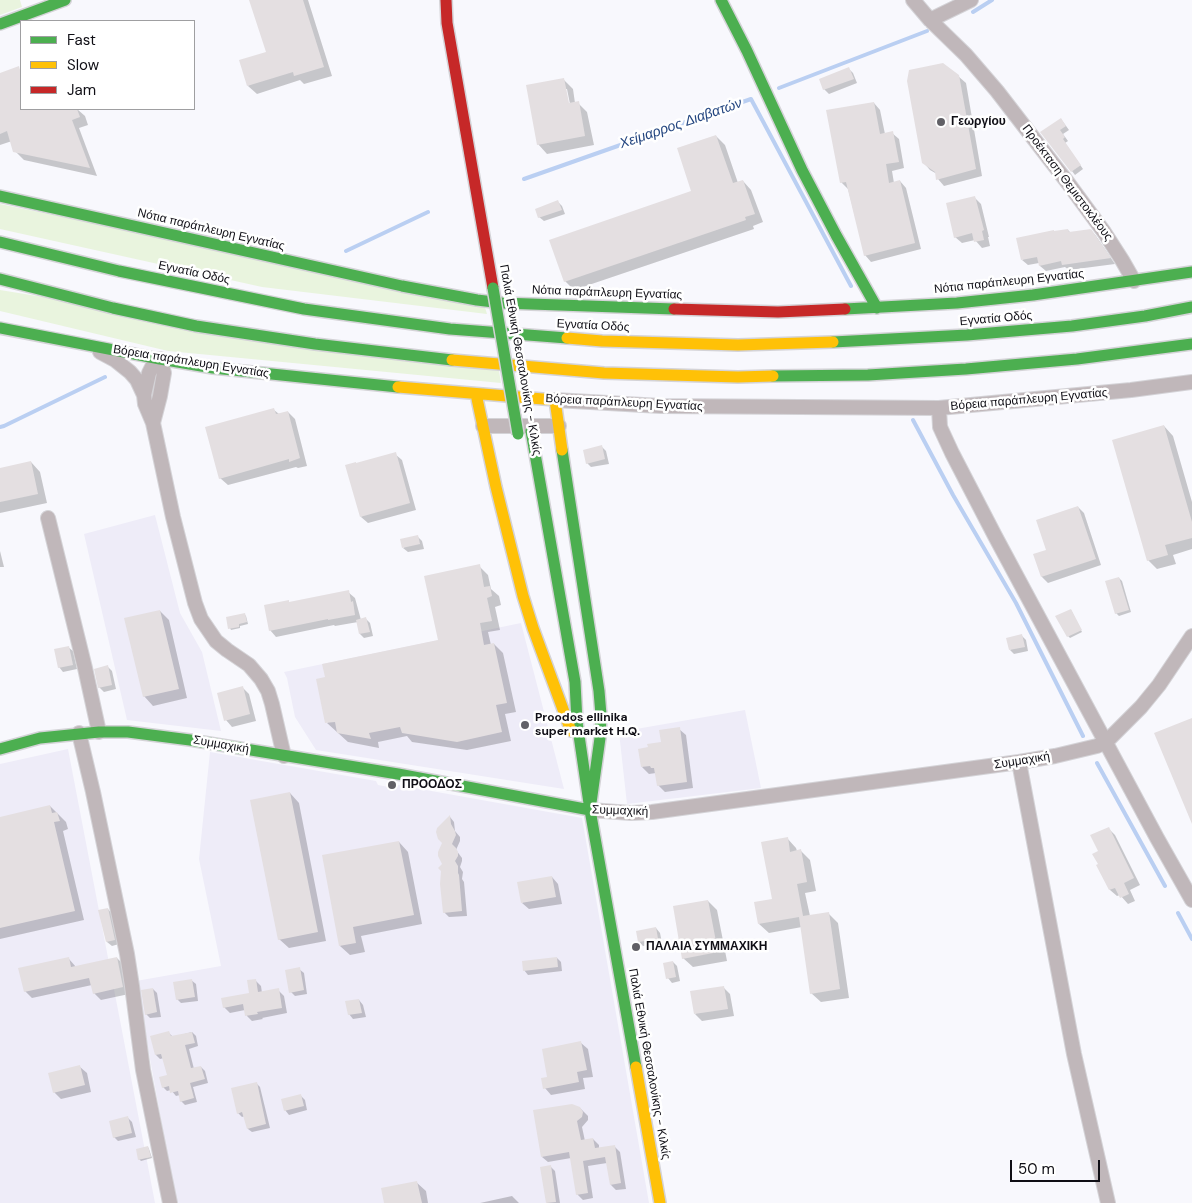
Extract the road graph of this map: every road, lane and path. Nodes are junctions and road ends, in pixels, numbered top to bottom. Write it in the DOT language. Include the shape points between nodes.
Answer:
graph roads {
  1 [pos="65,0"];
  2 [pos="446,0"];
  3 [pos="455,0"];
  4 [pos="721,0"];
  5 [pos="913,0"];
  6 [pos="971,0"];
  7 [pos="458,14"];
  8 [pos="930,20"];
  9 [pos="0,24"];
  10 [pos="0,196"];
  11 [pos="0,242"];
  12 [pos="1192,272"];
  13 [pos="0,280"];
  14 [pos="1134,281"];
  15 [pos="507,296"];
  16 [pos="1192,307"];
  17 [pos="877,308"];
  18 [pos="0,328"];
  19 [pos="1192,344"];
  20 [pos="86,345"];
  21 [pos="160,359"];
  22 [pos="1192,382"];
  23 [pos="476,394"];
  24 [pos="144,395"];
  25 [pos="554,400"];
  26 [pos="939,408"];
  27 [pos="154,423"];
  28 [pos="483,426"];
  29 [pos="559,426"];
  30 [pos="519,438"];
  31 [pos="48,518"];
  32 [pos="1192,636"];
  33 [pos="562,674"];
  34 [pos="577,722"];
  35 [pos="99,732"];
  36 [pos="79,733"];
  37 [pos="1106,742"];
  38 [pos="0,749"];
  39 [pos="284,756"];
  40 [pos="1018,762"];
  41 [pos="583,764"];
  42 [pos="590,810"];
  43 [pos="1192,900"];
  44 [pos="170,1203"];
  45 [pos="660,1203"];
  46 [pos="1108,1203"];
  1 -- 9 [label="main road"];
  2 -- 30 [label="main road, Παλιά Εθνική Θεσσαλονίκης - Κιλκίς, bridge" via="447,23"];
  3 -- 7 [label="main road"];
  4 -- 17 [label="main road" via="802,170"];
  5 -- 8 [label="street, Προέκταση Θεμιστοκλέους"];
  6 -- 8 [label="street"];
  8 -- 14 [label="street, Προέκταση Θεμιστοκλέους" via="966,54 1011,110 1104,232"];
  10 -- 17 [label="main road, Νότια παράπλευρη Εγνατίας" via="477,300 661,310 768,312"];
  11 -- 16 [label="main road, Εγνατία Οδός" via="119,271 304,309 450,329 602,341 738,345 967,335 1072,326"];
  12 -- 14 [label="main road, Νότια παράπλευρη Εγνατίας"];
  13 -- 19 [label="main road" via="196,326 305,343 604,373 738,377 868,375 966,370"];
  14 -- 17 [label="main road, Νότια παράπλευρη Εγνατίας" via="1024,296"];
  15 -- 34 [label="main road, Παλιά Εθνική Θεσσαλονίκης - Κιλκίς" via="575,682"];
  18 -- 20 [label="main road, Βόρεια παράπλευρη Εγνατίας"];
  20 -- 21 [label="main road, Βόρεια παράπλευρη Εγνατίας"];
  20 -- 24 [label="street" via="130,372"];
  21 -- 23 [label="main road, Βόρεια παράπλευρη Εγνατίας" via="266,374"];
  21 -- 24 [label="street" via="149,373"];
  21 -- 27 [label="street" via="164,373"];
  22 -- 26 [label="street, Βόρεια παράπλευρη Εγνατίας"];
  23 -- 25 [label="main road, Βόρεια παράπλευρη Εγνατίας"];
  23 -- 28 [label="main road"];
  24 -- 27 [label="street"];
  25 -- 26 [label="street, Βόρεια παράπλευρη Εγνατίας" via="661,406"];
  25 -- 29 [label="main road"];
  26 -- 37 [label="street" via="940,427 952,453"];
  27 -- 39 [label="street" via="173,517 201,619 216,641 249,665 261,679 268,691"];
  28 -- 29 [label="street"];
  28 -- 41 [label="main road" via="523,596"];
  29 -- 42 [label="main road" via="602,716"];
  31 -- 35 [label="street"];
  32 -- 37 [label="street, Συμμαχική" via="1141,708"];
  33 -- 34 [label="main road, Παλιά Εθνική Θεσσαλονίκης - Κιλκίς"];
  34 -- 41 [label="main road, Παλιά Εθνική Θεσσαλονίκης - Κιλκίς"];
  35 -- 36 [label="main road, Συμμαχική"];
  35 -- 39 [label="main road, Συμμαχική" via="128,732 190,740"];
  36 -- 38 [label="main road, Συμμαχική" via="40,738"];
  36 -- 44 [label="street" via="127,954 143,1070"];
  37 -- 40 [label="street, Συμμαχική"];
  37 -- 43 [label="street"];
  39 -- 42 [label="main road, Συμμαχική"];
  40 -- 42 [label="street, Συμμαχική" via="652,812"];
  40 -- 46 [label="street" via="1074,1054"];
  41 -- 42 [label="main road, Παλιά Εθνική Θεσσαλονίκης - Κιλκίς"];
  42 -- 45 [label="main road, Παλιά Εθνική Θεσσαλονίκης - Κιλκίς"];
}
